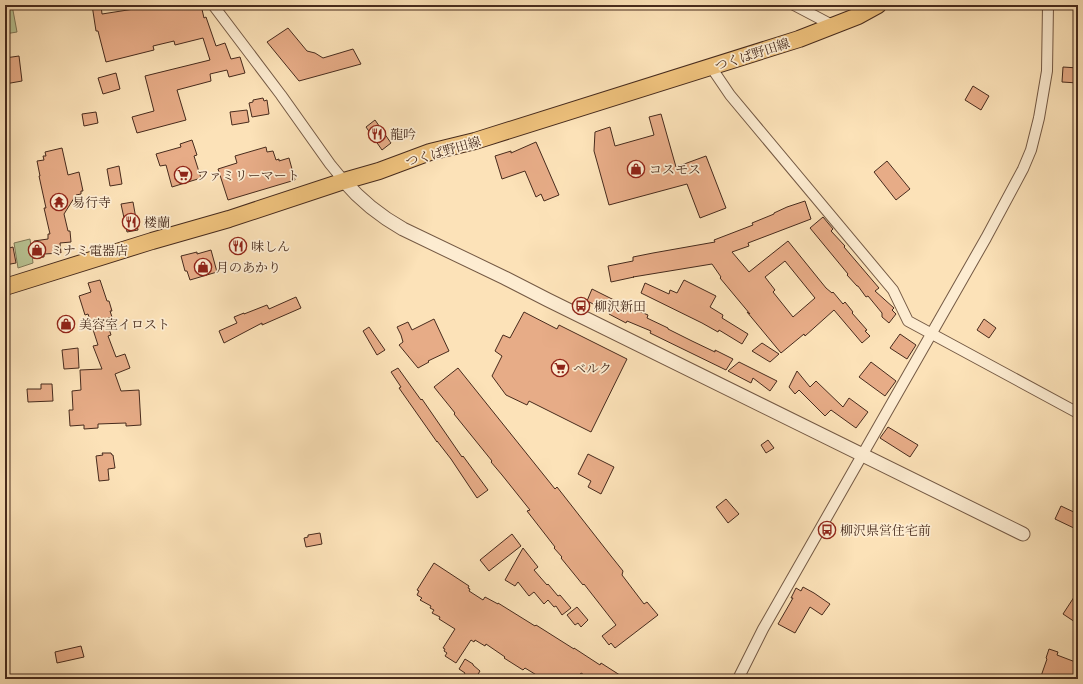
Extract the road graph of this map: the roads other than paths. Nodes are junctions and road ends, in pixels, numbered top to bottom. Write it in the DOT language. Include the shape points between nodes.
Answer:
graph roads {
  1 [pos="213,5"];
  2 [pos="794,5"];
  3 [pos="878,5"];
  4 [pos="1048,5"];
  5 [pos="834,26"];
  6 [pos="711,68"];
  7 [pos="344,181"];
  8 [pos="5,287"];
  9 [pos="931,334"];
  10 [pos="1078,413"];
  11 [pos="862,455"];
  12 [pos="1023,534"];
  13 [pos="738,679"];
  1 -- 7 [label="street"];
  2 -- 5 [label="street"];
  3 -- 5 [label="main road, つくば野田線"];
  4 -- 9 [label="street" via="1047,71 1031,150 986,238"];
  5 -- 6 [label="main road, つくば野田線"];
  6 -- 7 [label="main road, つくば野田線" via="476,141 430,152"];
  6 -- 9 [label="street" via="730,95 893,290 908,321"];
  7 -- 8 [label="main road, つくば野田線"];
  7 -- 11 [label="street" via="367,205 403,229"];
  9 -- 10 [label="street"];
  9 -- 11 [label="street"];
  11 -- 12 [label="street"];
  11 -- 13 [label="street" via="763,629"];
}
